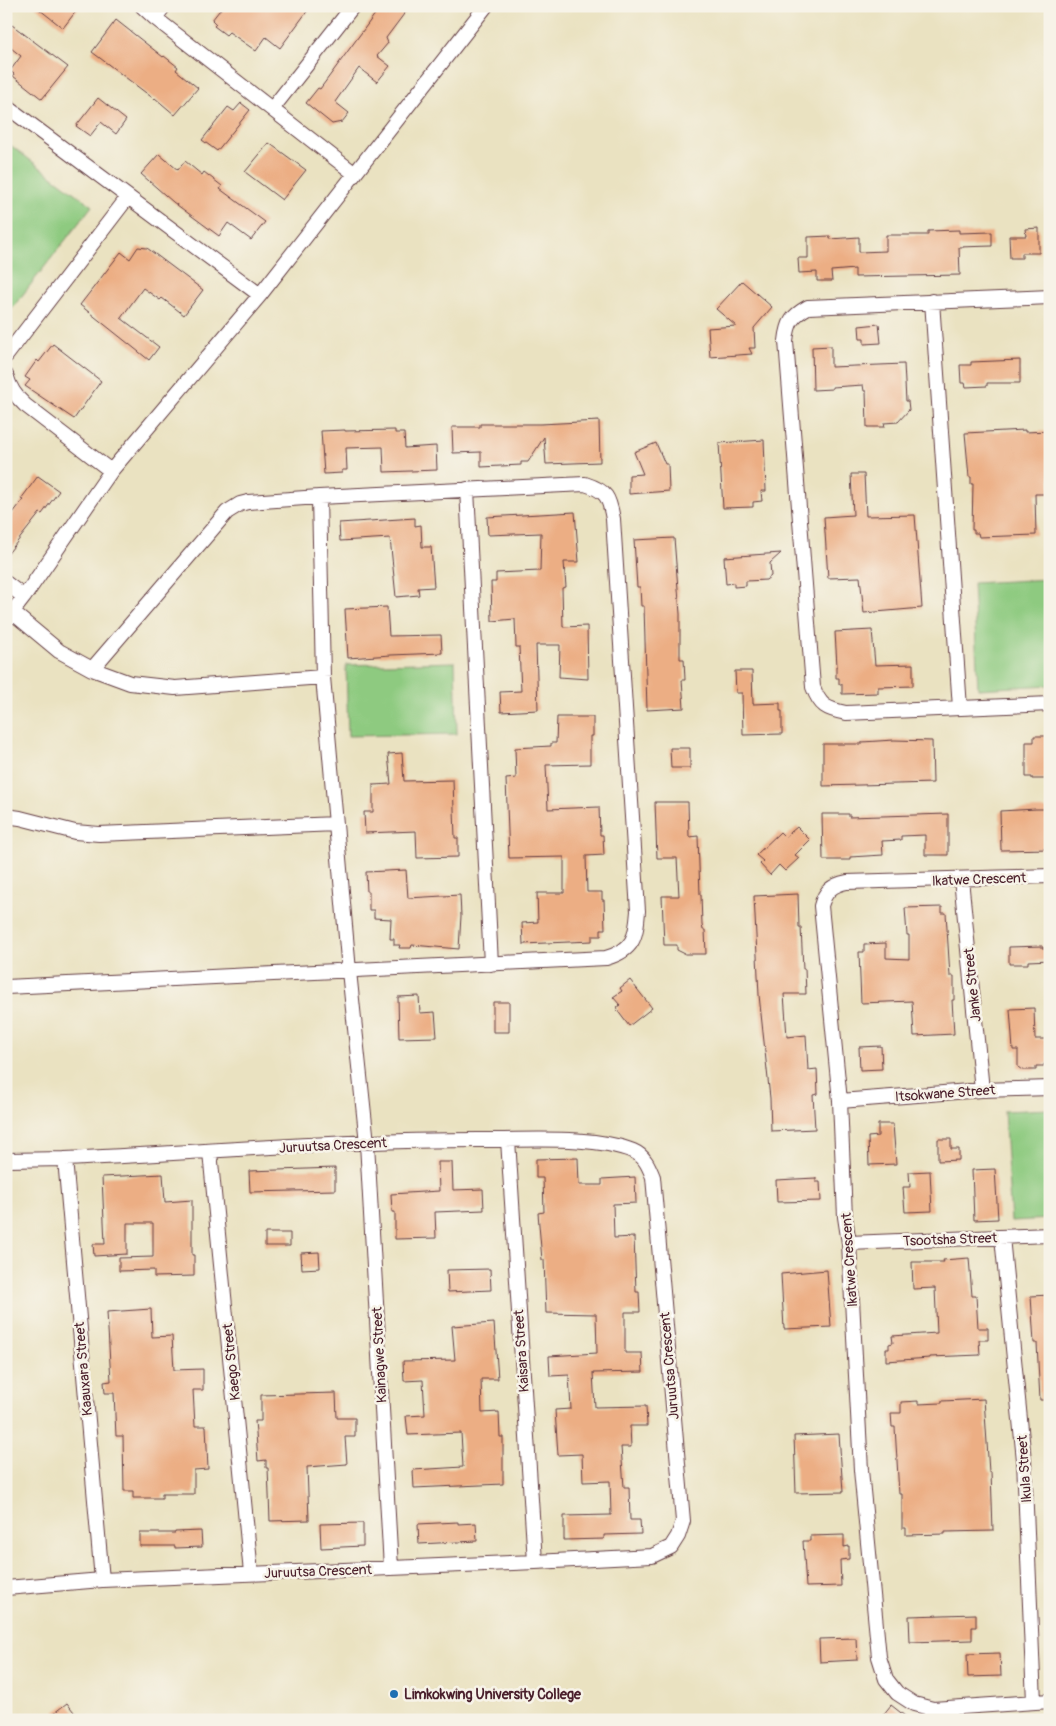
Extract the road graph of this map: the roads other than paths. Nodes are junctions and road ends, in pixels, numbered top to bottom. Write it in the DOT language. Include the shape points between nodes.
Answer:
graph roads {
  1 [pos="142,6"];
  2 [pos="164,6"];
  3 [pos="353,6"];
  4 [pos="486,6"];
  5 [pos="155,18"];
  6 [pos="6,106"];
  7 [pos="272,109"];
  8 [pos="356,174"];
  9 [pos="128,197"];
  10 [pos="260,295"];
  11 [pos="1050,297"];
  12 [pos="932,301"];
  13 [pos="6,356"];
  14 [pos="6,374"];
  15 [pos="111,471"];
  16 [pos="467,488"];
  17 [pos="319,497"];
  18 [pos="6,583"];
  19 [pos="24,597"];
  20 [pos="9,616"];
  21 [pos="92,669"];
  22 [pos="323,677"];
  23 [pos="1050,704"];
  24 [pos="960,708"];
  25 [pos="6,816"];
  26 [pos="336,824"];
  27 [pos="1050,876"];
  28 [pos="962,879"];
  29 [pos="491,964"];
  30 [pos="349,971"];
  31 [pos="6,987"];
  32 [pos="1050,1088"];
  33 [pos="982,1090"];
  34 [pos="840,1101"];
  35 [pos="508,1140"];
  36 [pos="367,1142"];
  37 [pos="210,1152"];
  38 [pos="65,1159"];
  39 [pos="6,1160"];
  40 [pos="1050,1235"];
  41 [pos="1002,1237"];
  42 [pos="849,1243"];
  43 [pos="535,1562"];
  44 [pos="390,1568"];
  45 [pos="251,1573"];
  46 [pos="102,1580"];
  47 [pos="6,1588"];
  48 [pos="1050,1701"];
  49 [pos="1034,1702"];
  1 -- 5 [label="street"];
  2 -- 5 [label="street"];
  3 -- 7 [label="street"];
  4 -- 8 [label="street"];
  5 -- 7 [label="street"];
  6 -- 9 [label="street"];
  7 -- 8 [label="street"];
  8 -- 10 [label="street"];
  9 -- 10 [label="street"];
  9 -- 13 [label="street"];
  10 -- 15 [label="street"];
  11 -- 12 [label="street"];
  12 -- 24 [label="street"];
  12 -- 24 [label="street" via="808,307 787,326 786,341 817,698 824,706 846,713"];
  14 -- 15 [label="street" via="16,397"];
  15 -- 19 [label="street"];
  16 -- 17 [label="street"];
  16 -- 29 [label="street"];
  16 -- 29 [label="street" via="585,484 607,495 613,519 638,911 632,942 615,955"];
  17 -- 21 [label="street" via="248,502 232,508"];
  17 -- 22 [label="street, Kainagwe Street"];
  18 -- 19 [label="street"];
  19 -- 20 [label="street"];
  20 -- 21 [label="street" via="59,651"];
  21 -- 22 [label="street" via="130,683 175,688"];
  22 -- 26 [label="street, Kainagwe Street"];
  23 -- 24 [label="street"];
  25 -- 26 [label="street" via="75,832 99,834"];
  26 -- 30 [label="street, Kainagwe Street"];
  27 -- 28 [label="street, Ikatwe Crescent"];
  28 -- 33 [label="street, Janke Street"];
  28 -- 34 [label="street, Ikatwe Crescent" via="847,882 829,889 824,897 821,906"];
  29 -- 30 [label="street"];
  30 -- 31 [label="street"];
  30 -- 36 [label="street, Kainagwe Street"];
  32 -- 33 [label="street, Itsokwane Street"];
  33 -- 34 [label="street, Itsokwane Street"];
  34 -- 42 [label="street, Ikatwe Crescent"];
  35 -- 36 [label="street, Juruutsa Crescent"];
  35 -- 43 [label="street, Kaisara Street"];
  35 -- 43 [label="street, Juruutsa Crescent" via="576,1141 620,1147 636,1152 646,1161 653,1177 683,1521 671,1547 652,1556"];
  36 -- 37 [label="street, Juruutsa Crescent"];
  36 -- 44 [label="street, Kainagwe Street"];
  37 -- 38 [label="street, Juruutsa Crescent"];
  37 -- 45 [label="street, Kaego Street"];
  38 -- 39 [label="street, Juruutsa Crescent"];
  38 -- 46 [label="street, Kaauxara Street"];
  40 -- 41 [label="street, Tsootsha Street"];
  41 -- 42 [label="street, Tsootsha Street"];
  41 -- 49 [label="street, Ikula Street" via="1024,1460"];
  42 -- 49 [label="street, Ikatwe Crescent" via="861,1470 879,1657 886,1679 897,1693 914,1704 932,1709"];
  43 -- 44 [label="street, Juruutsa Crescent"];
  44 -- 45 [label="street, Juruutsa Crescent"];
  45 -- 46 [label="street, Juruutsa Crescent"];
  46 -- 47 [label="street, Juruutsa Crescent"];
  48 -- 49 [label="street, Ikatwe Crescent"];
}
